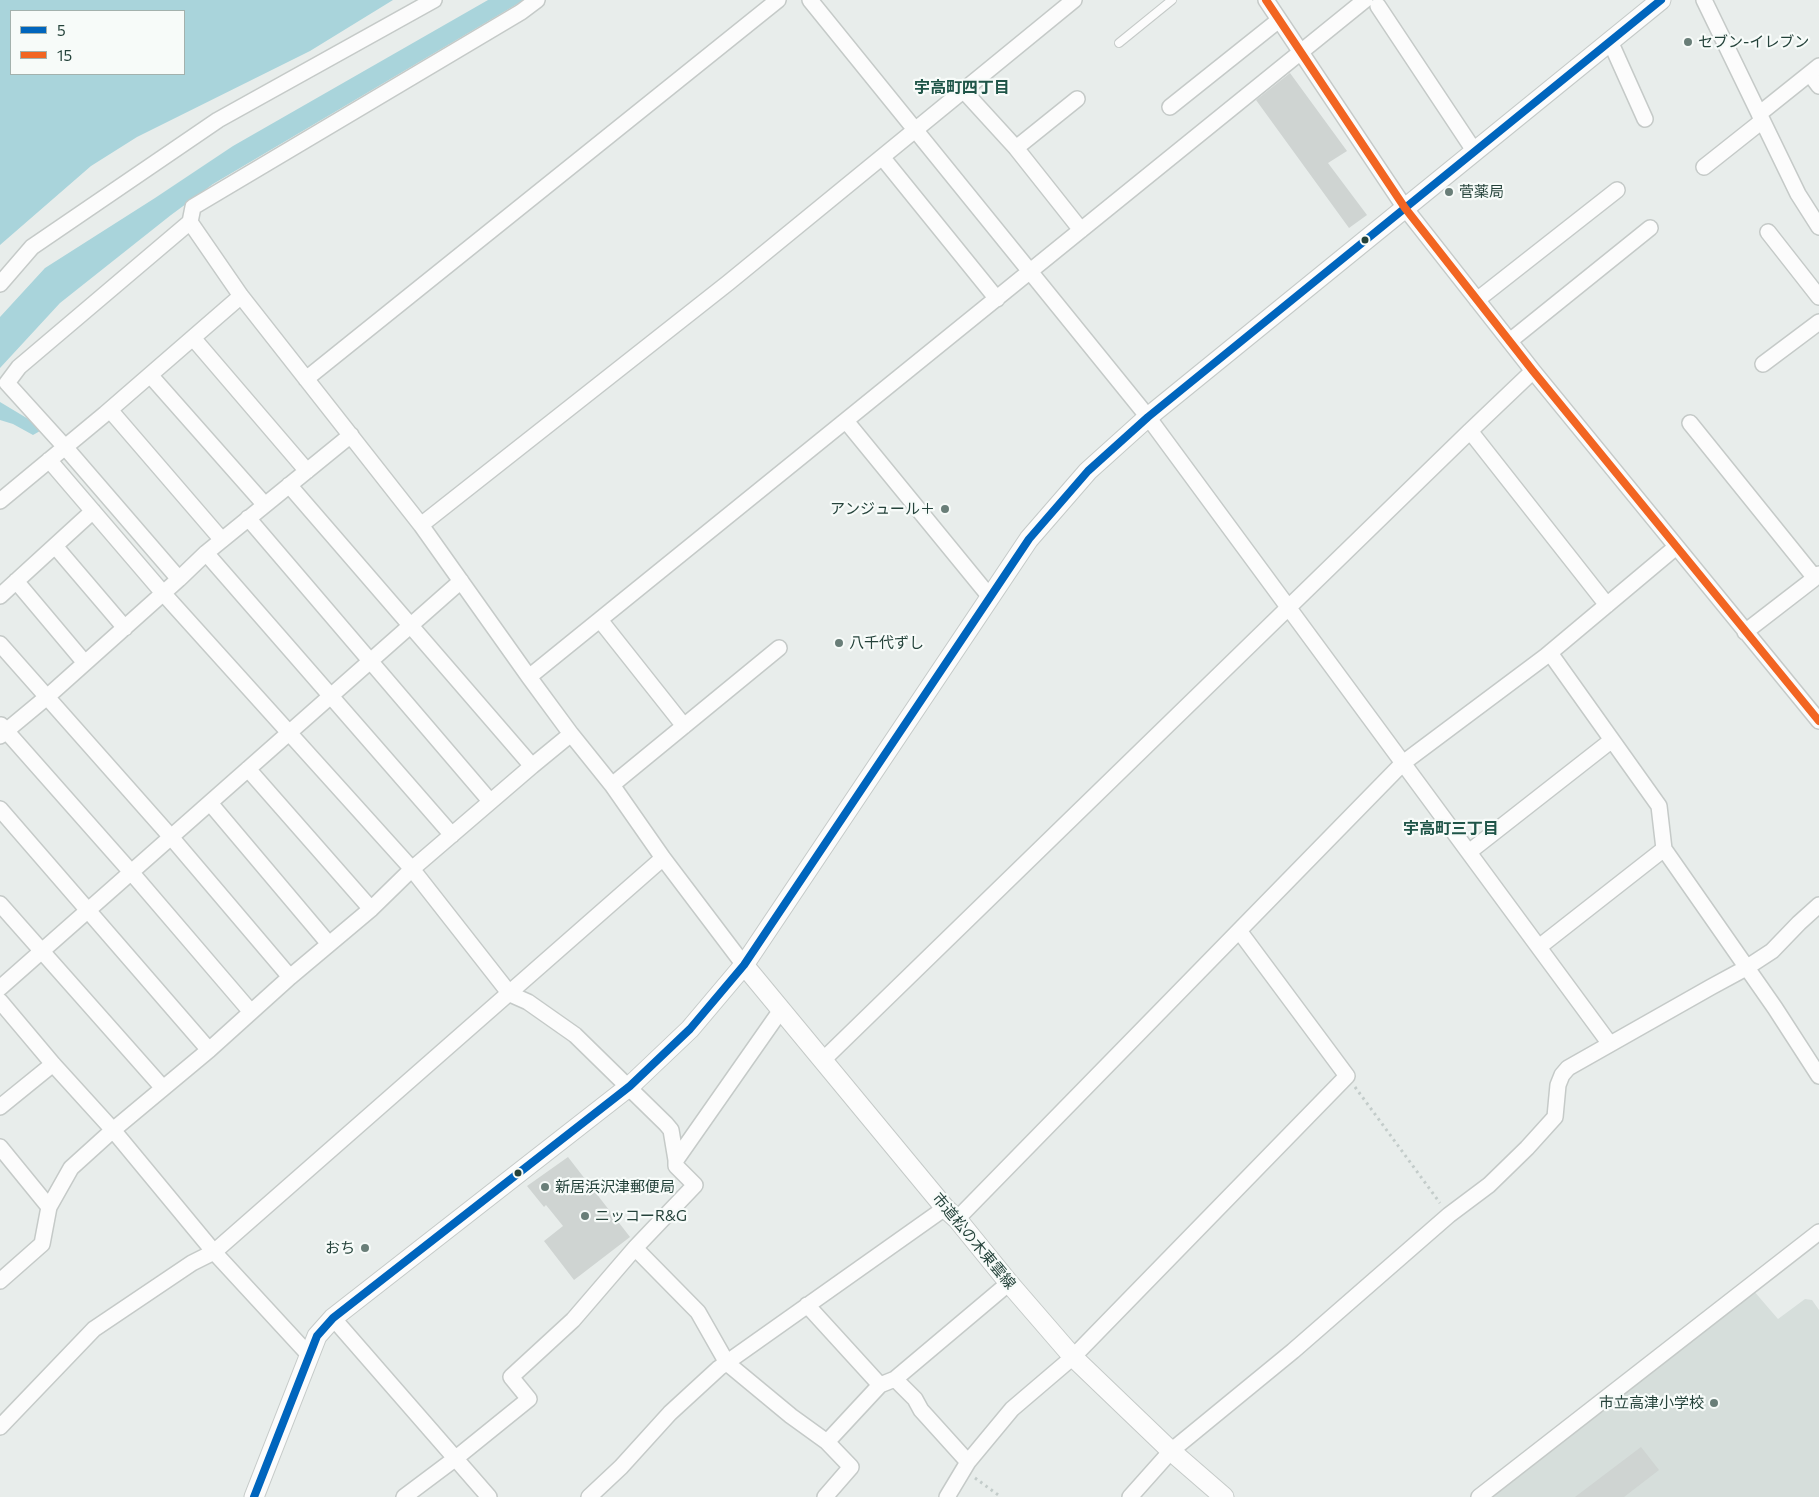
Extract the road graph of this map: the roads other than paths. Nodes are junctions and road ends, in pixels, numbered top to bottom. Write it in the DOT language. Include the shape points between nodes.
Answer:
graph roads {
  1 [pos="434,0"];
  2 [pos="538,0"];
  3 [pos="778,0"];
  4 [pos="810,0"];
  5 [pos="1074,0"];
  6 [pos="1172,0"];
  7 [pos="1266,0"];
  8 [pos="1661,0"];
  9 [pos="1704,0"];
  10 [pos="1372,3"];
  11 [pos="1279,20"];
  12 [pos="1610,41"];
  13 [pos="1119,43"];
  14 [pos="1301,52"];
  15 [pos="1814,70"];
  16 [pos="1819,86"];
  17 [pos="962,90"];
  18 [pos="1077,99"];
  19 [pos="1170,107"];
  20 [pos="1760,117"];
  21 [pos="1645,119"];
  22 [pos="915,130"];
  23 [pos="1016,148"];
  24 [pos="1475,152"];
  25 [pos="882,157"];
  26 [pos="1704,167"];
  27 [pos="1617,190"];
  28 [pos="1404,208"];
  29 [pos="1815,210"];
  30 [pos="190,222"];
  31 [pos="1819,227"];
  32 [pos="1650,228"];
  33 [pos="1081,230"];
  34 [pos="1768,232"];
  35 [pos="1030,271"];
  36 [pos="0,284"];
  37 [pos="241,296"];
  38 [pos="1819,297"];
  39 [pos="997,299"];
  40 [pos="1477,300"];
  41 [pos="1819,322"];
  42 [pos="193,338"];
  43 [pos="1511,340"];
  44 [pos="1764,364"];
  45 [pos="1533,370"];
  46 [pos="150,375"];
  47 [pos="306,379"];
  48 [pos="110,410"];
  49 [pos="1148,417"];
  50 [pos="846,421"];
  51 [pos="1690,423"];
  52 [pos="1470,431"];
  53 [pos="351,435"];
  54 [pos="65,447"];
  55 [pos="49,460"];
  56 [pos="307,471"];
  57 [pos="289,485"];
  58 [pos="0,502"];
  59 [pos="265,505"];
  60 [pos="92,511"];
  61 [pos="248,518"];
  62 [pos="421,525"];
  63 [pos="222,540"];
  64 [pos="55,546"];
  65 [pos="1676,547"];
  66 [pos="206,553"];
  67 [pos="1817,576"];
  68 [pos="179,579"];
  69 [pos="16,581"];
  70 [pos="462,581"];
  71 [pos="163,593"];
  72 [pos="0,596"];
  73 [pos="990,598"];
  74 [pos="1607,605"];
  75 [pos="1288,607"];
  76 [pos="600,620"];
  77 [pos="410,625"];
  78 [pos="125,628"];
  79 [pos="1745,632"];
  80 [pos="0,644"];
  81 [pos="779,648"];
  82 [pos="1550,653"];
  83 [pos="370,661"];
  84 [pos="85,663"];
  85 [pos="529,677"];
  86 [pos="331,696"];
  87 [pos="47,698"];
  88 [pos="1819,721"];
  89 [pos="684,726"];
  90 [pos="2,731"];
  91 [pos="289,732"];
  92 [pos="571,734"];
  93 [pos="1612,740"];
  94 [pos="1403,763"];
  95 [pos="532,766"];
  96 [pos="248,769"];
  97 [pos="612,785"];
  98 [pos="490,801"];
  99 [pos="210,803"];
  100 [pos="0,808"];
  101 [pos="452,834"];
  102 [pos="171,837"];
  103 [pos="1664,849"];
  104 [pos="1469,852"];
  105 [pos="663,858"];
  106 [pos="412,869"];
  107 [pos="131,872"];
  108 [pos="0,904"];
  109 [pos="1819,905"];
  110 [pos="371,909"];
  111 [pos="88,910"];
  112 [pos="1240,932"];
  113 [pos="329,944"];
  114 [pos="1539,947"];
  115 [pos="41,951"];
  116 [pos="744,965"];
  117 [pos="1746,968"];
  118 [pos="290,977"];
  119 [pos="0,988"];
  120 [pos="510,994"];
  121 [pos="0,1001"];
  122 [pos="781,1010"];
  123 [pos="251,1012"];
  124 [pos="1610,1044"];
  125 [pos="209,1050"];
  126 [pos="823,1060"];
  127 [pos="53,1064"];
  128 [pos="1819,1076"];
  129 [pos="630,1086"];
  130 [pos="163,1088"];
  131 [pos="0,1107"];
  132 [pos="113,1130"];
  133 [pos="0,1147"];
  134 [pos="676,1160"];
  135 [pos="49,1207"];
  136 [pos="951,1213"];
  137 [pos="1819,1232"];
  138 [pos="635,1248"];
  139 [pos="214,1252"];
  140 [pos="0,1281"];
  141 [pos="1009,1284"];
  142 [pos="807,1305"];
  143 [pos="333,1318"];
  144 [pos="309,1355"];
  145 [pos="1073,1357"];
  146 [pos="727,1363"];
  147 [pos="888,1382"];
  148 [pos="0,1427"];
  149 [pos="827,1442"];
  150 [pos="1171,1451"];
  151 [pos="456,1458"];
  152 [pos="966,1466"];
  153 [pos="254,1497"];
  154 [pos="404,1497"];
  155 [pos="490,1497"];
  156 [pos="589,1497"];
  157 [pos="825,1497"];
  158 [pos="947,1497"];
  159 [pos="1130,1497"];
  160 [pos="1224,1497"];
  161 [pos="1479,1497"];
  1 -- 36 [label="street" via="218,120 32,247"];
  2 -- 30 [label="street" via="193,207"];
  3 -- 47 [label="street"];
  4 -- 22 [label="street"];
  5 -- 17 [label="street"];
  6 -- 13 [label="lane"];
  7 -- 11 [label="street"];
  8 -- 12 [label="street"];
  9 -- 20 [label="street"];
  10 -- 14 [label="street"];
  10 -- 24 [label="street"];
  11 -- 14 [label="street"];
  11 -- 19 [label="street"];
  12 -- 21 [label="street"];
  12 -- 24 [label="street"];
  14 -- 28 [label="street"];
  14 -- 33 [label="street"];
  15 -- 16 [label="street"];
  15 -- 20 [label="street"];
  17 -- 22 [label="street"];
  17 -- 23 [label="street"];
  18 -- 23 [label="street"];
  20 -- 26 [label="street"];
  20 -- 29 [label="street" via="1798,194"];
  22 -- 25 [label="street"];
  22 -- 35 [label="street"];
  23 -- 33 [label="street"];
  24 -- 28 [label="street"];
  25 -- 39 [label="street"];
  25 -- 62 [label="street"];
  27 -- 40 [label="street"];
  28 -- 40 [label="street"];
  28 -- 49 [label="street"];
  29 -- 31 [label="street"];
  30 -- 37 [label="street"];
  30 -- 54 [label="street" via="19,367 7,383"];
  32 -- 43 [label="street"];
  33 -- 35 [label="street"];
  34 -- 38 [label="street"];
  35 -- 39 [label="street"];
  35 -- 49 [label="street"];
  37 -- 42 [label="street"];
  37 -- 47 [label="street"];
  39 -- 50 [label="street"];
  40 -- 43 [label="street"];
  41 -- 44 [label="street"];
  42 -- 46 [label="street"];
  42 -- 56 [label="street"];
  43 -- 45 [label="street"];
  45 -- 52 [label="street"];
  45 -- 65 [label="street"];
  46 -- 48 [label="street"];
  46 -- 59 [label="street"];
  47 -- 53 [label="street"];
  48 -- 54 [label="street"];
  48 -- 63 [label="street"];
  49 -- 73 [label="street" via="1088,471 1029,540"];
  49 -- 75 [label="street"];
  50 -- 73 [label="street"];
  50 -- 76 [label="street"];
  51 -- 67 [label="street"];
  52 -- 74 [label="street"];
  52 -- 75 [label="street"];
  53 -- 56 [label="street"];
  53 -- 62 [label="street"];
  54 -- 55 [label="street"];
  54 -- 68 [label="street"];
  55 -- 58 [label="street"];
  55 -- 60 [label="street"];
  56 -- 57 [label="street"];
  57 -- 59 [label="street"];
  57 -- 77 [label="street"];
  59 -- 61 [label="street"];
  60 -- 64 [label="street"];
  60 -- 71 [label="street"];
  61 -- 63 [label="street"];
  61 -- 83 [label="street"];
  62 -- 70 [label="street"];
  63 -- 66 [label="street"];
  64 -- 69 [label="street"];
  64 -- 78 [label="street"];
  65 -- 74 [label="street"];
  65 -- 79 [label="street"];
  66 -- 68 [label="street"];
  66 -- 86 [label="street"];
  67 -- 79 [label="street"];
  68 -- 71 [label="street"];
  69 -- 72 [label="street"];
  69 -- 84 [label="street"];
  70 -- 77 [label="street"];
  70 -- 85 [label="street"];
  71 -- 78 [label="street"];
  71 -- 91 [label="street"];
  73 -- 116 [label="street"];
  74 -- 82 [label="street"];
  75 -- 94 [label="street"];
  75 -- 126 [label="street"];
  76 -- 85 [label="street"];
  76 -- 89 [label="street"];
  77 -- 83 [label="street"];
  77 -- 95 [label="street"];
  78 -- 84 [label="street"];
  79 -- 88 [label="street"];
  80 -- 87 [label="street"];
  81 -- 89 [label="street"];
  82 -- 93 [label="street"];
  82 -- 94 [label="street"];
  83 -- 86 [label="street"];
  83 -- 98 [label="street"];
  84 -- 87 [label="street"];
  85 -- 92 [label="street"];
  86 -- 91 [label="street"];
  86 -- 101 [label="street"];
  87 -- 90 [label="street"];
  87 -- 102 [label="street"];
  89 -- 97 [label="street"];
  90 -- 107 [label="street"];
  91 -- 96 [label="street"];
  91 -- 106 [label="street"];
  92 -- 95 [label="street"];
  92 -- 97 [label="street"];
  93 -- 103 [label="street" via="1658,806"];
  93 -- 104 [label="street"];
  94 -- 104 [label="street"];
  94 -- 112 [label="street"];
  95 -- 98 [label="street"];
  96 -- 99 [label="street"];
  96 -- 110 [label="street"];
  97 -- 105 [label="street"];
  98 -- 101 [label="street"];
  99 -- 102 [label="street"];
  99 -- 113 [label="street"];
  100 -- 111 [label="street"];
  101 -- 106 [label="street"];
  102 -- 107 [label="street"];
  102 -- 118 [label="street"];
  103 -- 114 [label="street"];
  103 -- 117 [label="street"];
  104 -- 114 [label="street"];
  105 -- 116 [label="street"];
  105 -- 120 [label="street"];
  106 -- 110 [label="street"];
  106 -- 120 [label="street"];
  107 -- 111 [label="street"];
  107 -- 123 [label="street"];
  108 -- 115 [label="street"];
  109 -- 117 [label="street" via="1772,951"];
  110 -- 113 [label="street"];
  111 -- 115 [label="street"];
  111 -- 125 [label="street"];
  112 -- 136 [label="street"];
  112 -- 145 [label="street" via="1347,1076"];
  113 -- 118 [label="street"];
  114 -- 124 [label="street"];
  115 -- 119 [label="street"];
  115 -- 130 [label="street"];
  116 -- 122 [label="street, 市道松の木東雲線"];
  116 -- 129 [label="street" via="690,1028"];
  117 -- 124 [label="street"];
  117 -- 128 [label="street"];
  118 -- 123 [label="street"];
  120 -- 129 [label="street" via="528,1002 575,1035"];
  120 -- 139 [label="street"];
  121 -- 127 [label="street"];
  122 -- 126 [label="street, 市道松の木東雲線"];
  122 -- 134 [label="street"];
  123 -- 125 [label="street"];
  124 -- 150 [label="street" via="1568,1068 1558,1085 1555,1117 1489,1185 1449,1215"];
  125 -- 130 [label="street"];
  126 -- 136 [label="street, 市道松の木東雲線"];
  127 -- 131 [label="street"];
  127 -- 132 [label="street"];
  129 -- 134 [label="street" via="671,1130"];
  129 -- 143 [label="street"];
  130 -- 132 [label="street"];
  132 -- 135 [label="street" via="71,1168"];
  132 -- 139 [label="street"];
  133 -- 135 [label="street"];
  134 -- 138 [label="street" via="676,1166 695,1185"];
  135 -- 140 [label="street" via="42,1244"];
  136 -- 141 [label="street, 市道松の木東雲線"];
  136 -- 142 [label="street"];
  137 -- 161 [label="street"];
  138 -- 146 [label="street" via="698,1312"];
  138 -- 151 [label="street" via="573,1320 511,1377 529,1399"];
  139 -- 144 [label="street"];
  139 -- 148 [label="street" via="192,1263 94,1329"];
  141 -- 145 [label="street, 市道松の木東雲線"];
  141 -- 147 [label="street"];
  142 -- 146 [label="street"];
  142 -- 147 [label="street"];
  143 -- 144 [label="street" via="317,1336"];
  143 -- 151 [label="street"];
  144 -- 153 [label="street"];
  145 -- 150 [label="street, 市道松の木東雲線"];
  145 -- 152 [label="street" via="1012,1409"];
  146 -- 149 [label="street"];
  146 -- 156 [label="street" via="670,1412"];
  147 -- 149 [label="street"];
  147 -- 152 [label="street" via="915,1399"];
  149 -- 157 [label="street" via="851,1467"];
  150 -- 159 [label="street"];
  150 -- 160 [label="street, 市道松の木東雲線"];
  151 -- 154 [label="street"];
  151 -- 155 [label="street"];
  152 -- 158 [label="street"];
}
